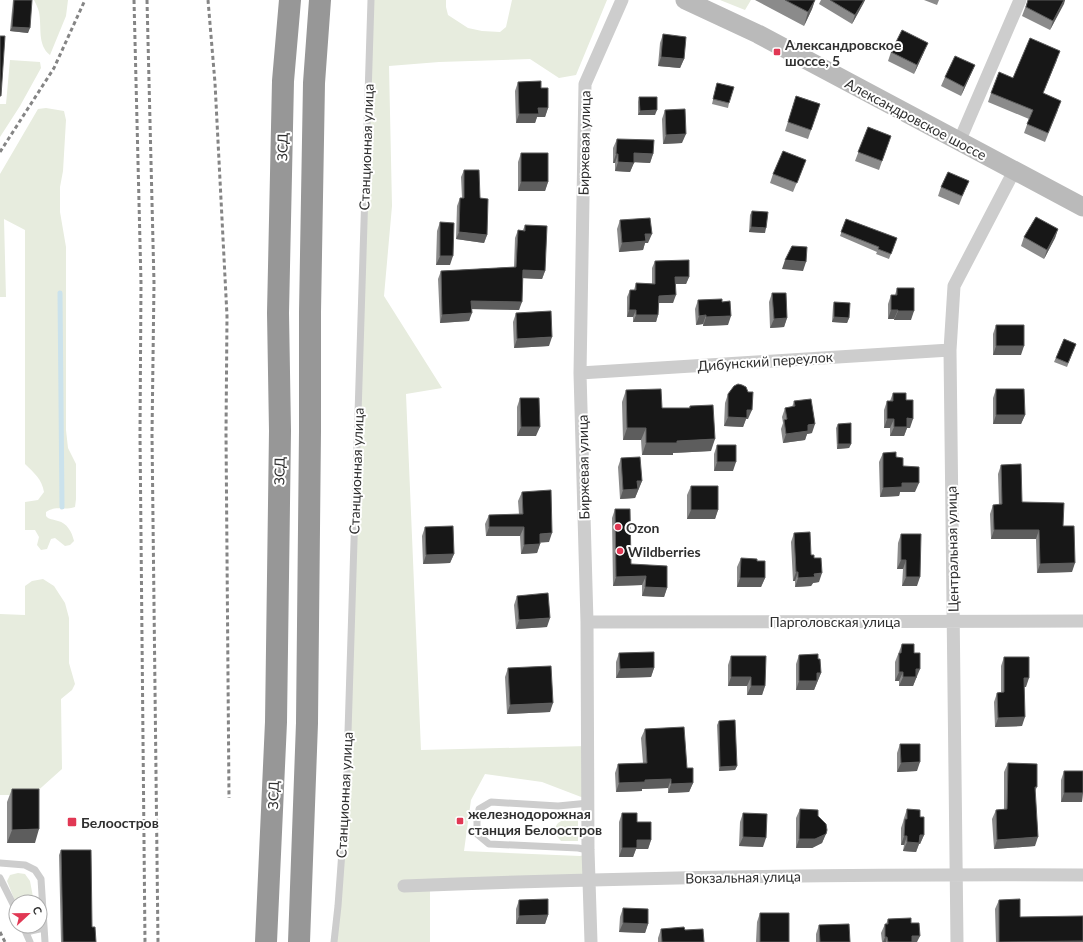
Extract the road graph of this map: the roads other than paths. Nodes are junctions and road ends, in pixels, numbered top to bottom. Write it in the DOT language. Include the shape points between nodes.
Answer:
graph roads {
  1 [pos="290,0"];
  2 [pos="320,0"];
  3 [pos="370,0"];
  4 [pos="622,0"];
  5 [pos="685,0"];
  6 [pos="1020,0"];
  7 [pos="959,142"];
  8 [pos="1014,171"];
  9 [pos="1083,207"];
  10 [pos="950,350"];
  11 [pos="580,373"];
  12 [pos="952,620"];
  13 [pos="1083,621"];
  14 [pos="587,622"];
  15 [pos="589,803"];
  16 [pos="588,850"];
  17 [pos="0,863"];
  18 [pos="956,875"];
  19 [pos="1083,875"];
  20 [pos="0,878"];
  21 [pos="589,879"];
  22 [pos="404,886"];
  23 [pos="8,894"];
  24 [pos="41,894"];
  25 [pos="266,942"];
  26 [pos="299,942"];
  27 [pos="334,942"];
  28 [pos="591,942"];
  29 [pos="956,942"];
  1 -- 25 [label="highway, ЗСД" via="283,89 278,313 280,431 276,722"];
  2 -- 26 [label="highway" via="314,83 307,723"];
  3 -- 27 [label="lane, Станционная улица" via="346,796"];
  4 -- 11 [label="street, Биржевая улица" via="585,84"];
  5 -- 7 [label="street, Александровское шоссе" via="758,34"];
  6 -- 7 [label="street"];
  7 -- 8 [label="street, Александровское шоссе"];
  8 -- 9 [label="street, Александровское шоссе"];
  8 -- 10 [label="street, Центральная улица" via="954,286"];
  10 -- 11 [label="street, Дибунский переулок"];
  10 -- 12 [label="street, Центральная улица"];
  11 -- 14 [label="street, Биржевая улица"];
  12 -- 13 [label="street, Парголовская улица"];
  12 -- 14 [label="street, Парголовская улица"];
  12 -- 18 [label="street, Центральная улица"];
  14 -- 15 [label="street, Биржевая улица"];
  15 -- 16 [label="street, Биржевая улица"];
  15 -- 16 [label="lane" via="558,806 492,802 479,809 477,822 477,834 489,844"];
  16 -- 21 [label="street, Биржевая улица"];
  17 -- 24 [label="lane" via="25,865 35,870 41,879"];
  18 -- 19 [label="street, Вокзальная улица"];
  18 -- 21 [label="street, Вокзальная улица"];
  18 -- 29 [label="street, Центральная улица"];
  20 -- 23 [label="lane"];
  21 -- 22 [label="street, Вокзальная улица"];
  21 -- 28 [label="street, Биржевая улица"];
}
